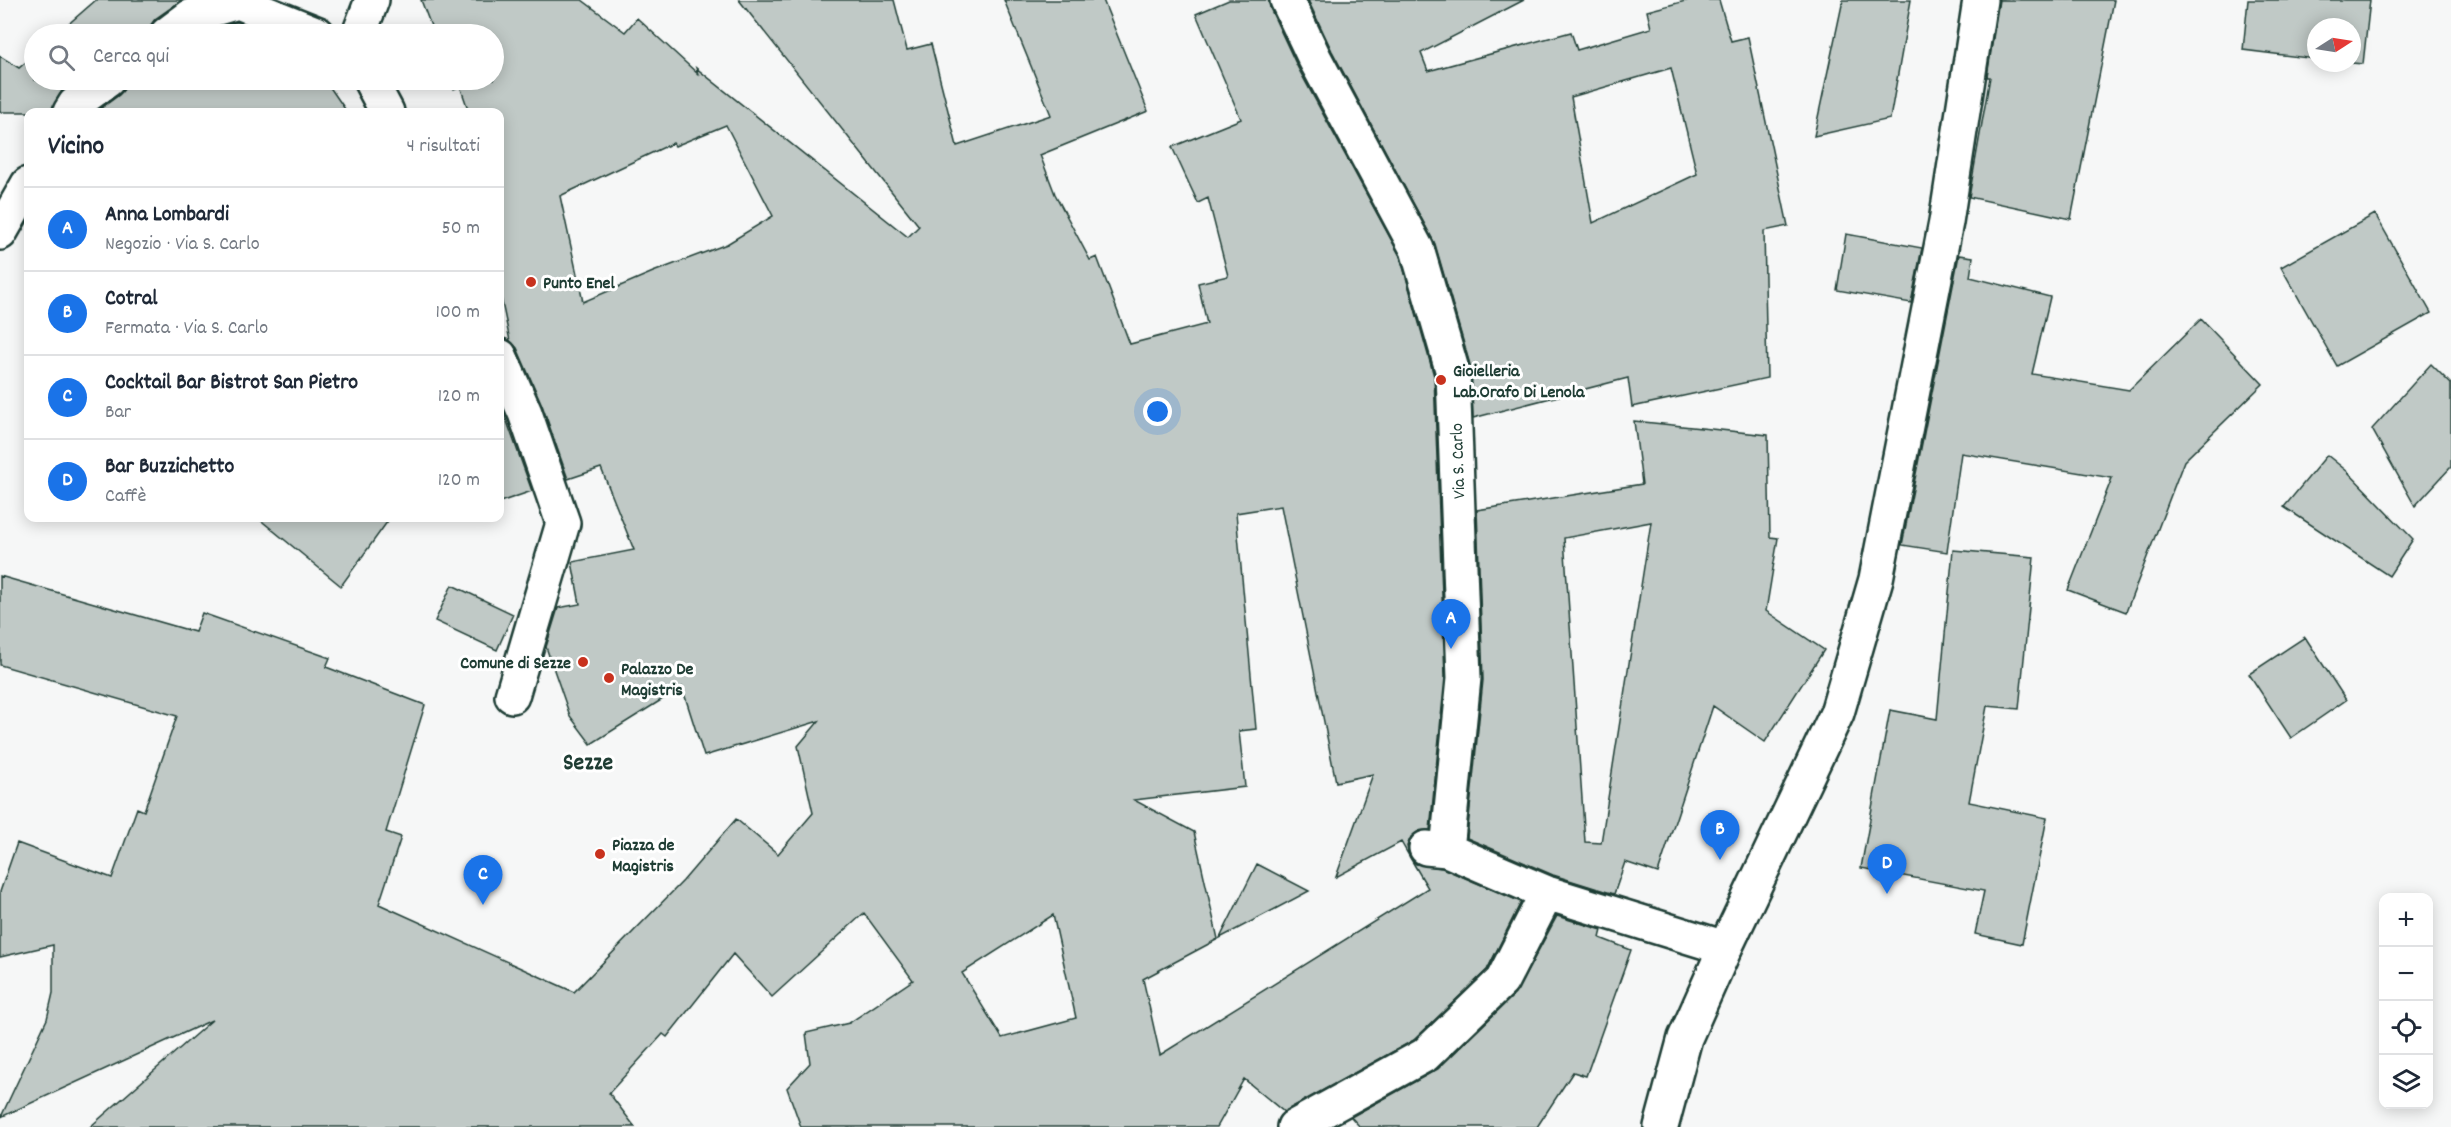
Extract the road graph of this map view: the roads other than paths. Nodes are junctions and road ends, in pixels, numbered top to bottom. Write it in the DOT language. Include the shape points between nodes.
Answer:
graph roads {
  1 [pos="372,0"];
  2 [pos="1287,0"];
  3 [pos="1980,0"];
  4 [pos="180,24"];
  5 [pos="293,24"];
  6 [pos="363,24"];
  7 [pos="94,90"];
  8 [pos="375,90"];
  9 [pos="72,108"];
  10 [pos="385,108"];
  11 [pos="24,191"];
  12 [pos="0,233"];
  13 [pos="504,365"];
  14 [pos="512,696"];
  15 [pos="1547,893"];
  16 [pos="1725,948"];
  17 [pos="1294,1127"];
  18 [pos="1661,1127"];
  1 -- 6 [label="street"];
  2 -- 15 [label="street, Via S. Carlo" via="1417,249 1453,373 1464,678 1436,849"];
  3 -- 16 [label="street" via="1946,222 1876,579 1837,713"];
  4 -- 5 [label="street" via="191,16 238,2"];
  7 -- 9 [label="street"];
  8 -- 10 [label="street"];
  11 -- 12 [label="street"];
  13 -- 14 [label="street" via="563,523"];
  15 -- 16 [label="street"];
  15 -- 17 [label="street" via="1502,981 1425,1055"];
  16 -- 18 [label="street" via="1685,1038"];
}
